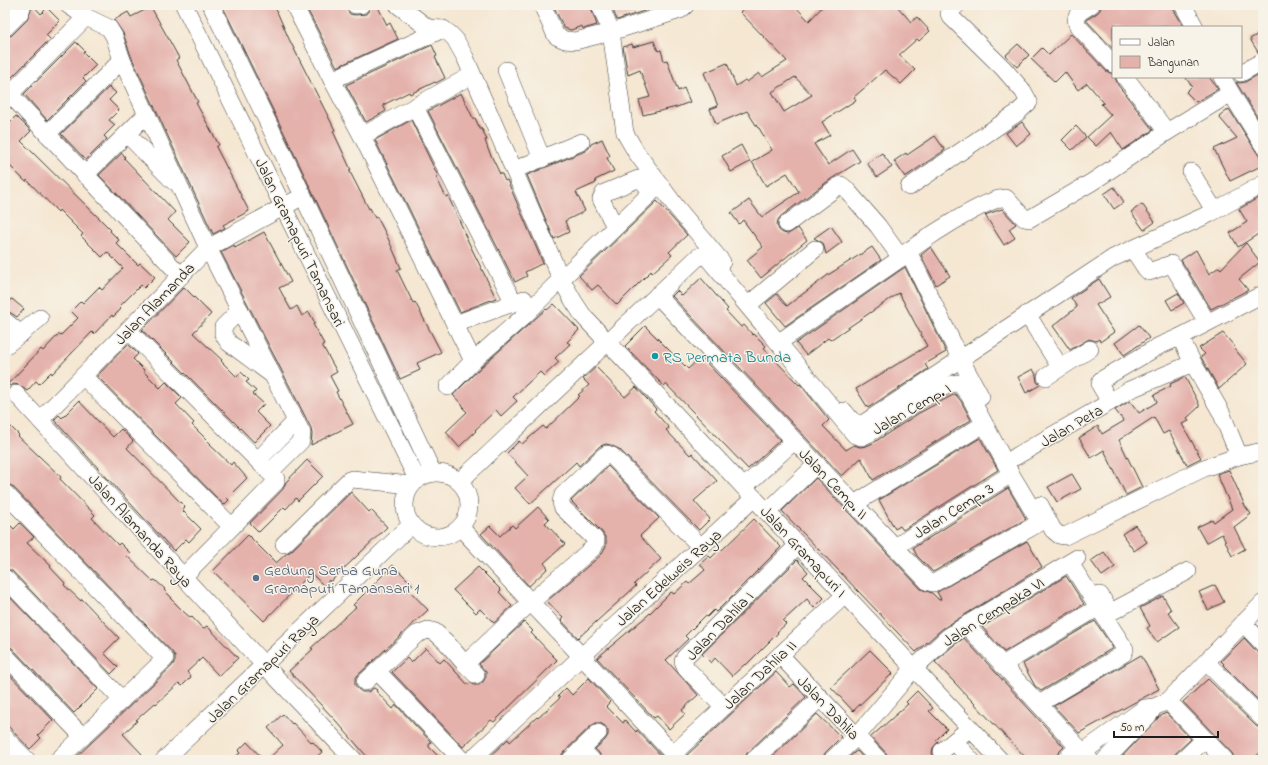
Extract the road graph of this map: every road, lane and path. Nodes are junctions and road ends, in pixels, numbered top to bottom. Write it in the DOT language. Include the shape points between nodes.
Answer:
graph roads {
  1 [pos="23,5"];
  2 [pos="68,5"];
  3 [pos="184,5"];
  4 [pos="211,5"];
  5 [pos="294,5"];
  6 [pos="355,5"];
  7 [pos="361,5"];
  8 [pos="398,5"];
  9 [pos="542,5"];
  10 [pos="600,5"];
  11 [pos="686,5"];
  12 [pos="957,5"];
  13 [pos="1091,5"];
  14 [pos="1183,5"];
  15 [pos="660,10"];
  16 [pos="86,17"];
  17 [pos="1194,26"];
  18 [pos="5,28"];
  19 [pos="443,30"];
  20 [pos="611,32"];
  21 [pos="122,60"];
  22 [pos="1263,61"];
  23 [pos="1112,63"];
  24 [pos="506,70"];
  25 [pos="1242,72"];
  26 [pos="472,75"];
  27 [pos="1126,78"];
  28 [pos="332,80"];
  29 [pos="1228,82"];
  30 [pos="8,91"];
  31 [pos="415,107"];
  32 [pos="147,114"];
  33 [pos="1167,132"];
  34 [pos="47,134"];
  35 [pos="127,134"];
  36 [pos="362,136"];
  37 [pos="581,142"];
  38 [pos="1263,145"];
  39 [pos="542,159"];
  40 [pos="514,170"];
  41 [pos="1191,172"];
  42 [pos="85,174"];
  43 [pos="1263,184"];
  44 [pos="909,187"];
  45 [pos="182,190"];
  46 [pos="302,196"];
  47 [pos="283,206"];
  48 [pos="1214,210"];
  49 [pos="787,224"];
  50 [pos="615,227"];
  51 [pos="208,248"];
  52 [pos="815,249"];
  53 [pos="1134,249"];
  54 [pos="904,254"];
  55 [pos="181,276"];
  56 [pos="556,283"];
  57 [pos="1263,294"];
  58 [pos="657,295"];
  59 [pos="754,300"];
  60 [pos="514,303"];
  61 [pos="240,310"];
  62 [pos="1027,314"];
  63 [pos="40,318"];
  64 [pos="5,321"];
  65 [pos="1207,322"];
  66 [pos="455,324"];
  67 [pos="128,330"];
  68 [pos="21,334"];
  69 [pos="1180,337"];
  70 [pos="785,338"];
  71 [pos="608,343"];
  72 [pos="5,346"];
  73 [pos="1090,349"];
  74 [pos="961,360"];
  75 [pos="473,361"];
  76 [pos="1193,363"];
  77 [pos="272,375"];
  78 [pos="83,376"];
  79 [pos="448,386"];
  80 [pos="16,394"];
  81 [pos="1110,402"];
  82 [pos="40,420"];
  83 [pos="296,421"];
  84 [pos="984,424"];
  85 [pos="794,441"];
  86 [pos="1263,451"];
  87 [pos="1238,456"];
  88 [pos="258,460"];
  89 [pos="817,464"];
  90 [pos="1013,466"];
  91 [pos="270,472"];
  92 [pos="433,473"];
  93 [pos="414,482"];
  94 [pos="459,482"];
  95 [pos="5,493"];
  96 [pos="749,493"];
  97 [pos="854,504"];
  98 [pos="767,512"];
  99 [pos="411,525"];
  100 [pos="232,527"];
  101 [pos="1033,527"];
  102 [pos="460,528"];
  103 [pos="1065,536"];
  104 [pos="284,544"];
  105 [pos="798,545"];
  106 [pos="895,546"];
  107 [pos="701,547"];
  108 [pos="1074,560"];
  109 [pos="1188,571"];
  110 [pos="184,577"];
  111 [pos="5,578"];
  112 [pos="845,595"];
  113 [pos="531,602"];
  114 [pos="1263,602"];
  115 [pos="1099,607"];
  116 [pos="1243,623"];
  117 [pos="966,625"];
  118 [pos="1263,644"];
  119 [pos="5,655"];
  120 [pos="780,655"];
  121 [pos="582,656"];
  122 [pos="1206,662"];
  123 [pos="1002,665"];
  124 [pos="265,666"];
  125 [pos="914,668"];
  126 [pos="820,698"];
  127 [pos="122,700"];
  128 [pos="1039,704"];
  129 [pos="1161,704"];
  130 [pos="724,707"];
  131 [pos="1263,719"];
  132 [pos="970,728"];
  133 [pos="598,733"];
  134 [pos="857,736"];
  135 [pos="83,737"];
  136 [pos="5,738"];
  137 [pos="1205,740"];
  138 [pos="1084,753"];
  139 [pos="581,756"];
  140 [pos="676,757"];
  141 [pos="27,760"];
  142 [pos="59,760"];
  143 [pos="164,760"];
  144 [pos="354,760"];
  145 [pos="462,760"];
  146 [pos="471,760"];
  147 [pos="754,760"];
  148 [pos="832,760"];
  149 [pos="879,760"];
  150 [pos="972,760"];
  151 [pos="1000,760"];
  152 [pos="1065,760"];
  153 [pos="1105,760"];
  154 [pos="1183,760"];
  155 [pos="1225,760"];
  1 -- 18 [label="street" via="20,13"];
  2 -- 16 [label="street"];
  3 -- 47 [label="street, Jalan Gramapuri Tamansari"];
  4 -- 46 [label="street, Jalan Gramapuri Tamansari"];
  5 -- 28 [label="street"];
  6 -- 7 [label="street"];
  8 -- 19 [label="street" via="428,28"];
  9 -- 20 [label="street" via="556,36 564,40 575,41"];
  10 -- 20 [label="street"];
  11 -- 15 [label="street" via="680,10"];
  12 -- 44 [label="street" via="950,11 951,17 1003,68 1029,102 1017,113"];
  13 -- 23 [label="street" via="1078,14 1076,21"];
  14 -- 17 [label="street"];
  15 -- 20 [label="street"];
  16 -- 21 [label="street" via="109,28"];
  16 -- 30 [label="street"];
  19 -- 26 [label="street, Jalan Gramapuri I" via="456,39"];
  19 -- 28 [label="street"];
  20 -- 59 [label="street" via="625,133 677,208"];
  21 -- 32 [label="street"];
  21 -- 34 [label="street"];
  22 -- 25 [label="street"];
  24 -- 39 [label="street"];
  26 -- 31 [label="street"];
  26 -- 40 [label="street, Jalan Gramapuri I"];
  27 -- 33 [label="street"];
  28 -- 36 [label="street"];
  29 -- 33 [label="street"];
  29 -- 38 [label="street"];
  30 -- 34 [label="street"];
  31 -- 36 [label="street"];
  31 -- 60 [label="street"];
  32 -- 35 [label="street"];
  32 -- 45 [label="street"];
  33 -- 54 [label="street" via="1092,182 1029,219 1024,218 1003,197 946,226"];
  34 -- 42 [label="street"];
  35 -- 42 [label="street"];
  35 -- 45 [label="street"];
  36 -- 66 [label="street"];
  37 -- 39 [label="street"];
  39 -- 40 [label="street"];
  40 -- 56 [label="street, Jalan Gramapuri I"];
  41 -- 48 [label="street"];
  42 -- 55 [label="street"];
  43 -- 48 [label="street"];
  45 -- 51 [label="street"];
  46 -- 47 [label="street, Jalan Alamanda"];
  46 -- 92 [label="street, Jalan Gramapuri Tamansari"];
  47 -- 51 [label="street, Jalan Alamanda"];
  47 -- 93 [label="street, Jalan Gramapuri Tamansari"];
  48 -- 53 [label="street"];
  49 -- 54 [label="street" via="841,185"];
  50 -- 56 [label="street"];
  51 -- 55 [label="street, Jalan Alamanda"];
  51 -- 61 [label="street"];
  52 -- 59 [label="street"];
  53 -- 62 [label="street" via="1113,258"];
  53 -- 65 [label="street" via="1149,272 1171,264 1173,266"];
  54 -- 70 [label="street"];
  54 -- 74 [label="street"];
  55 -- 67 [label="street, Jalan Alamanda"];
  56 -- 60 [label="street"];
  56 -- 71 [label="street, Jalan Gramapuri I"];
  56 -- 75 [label="street" via="524,316"];
  57 -- 65 [label="street"];
  58 -- 71 [label="street"];
  58 -- 84 [label="street, Jalan Cemp. I" via="703,255 855,435 862,437 868,434 955,382 969,395"];
  58 -- 85 [label="street, Jalan Cemp. II"];
  59 -- 70 [label="street"];
  60 -- 66 [label="street"];
  61 -- 77 [label="street"];
  61 -- 77 [label="street" via="223,328 223,334 229,342"];
  62 -- 73 [label="street" via="1053,372"];
  62 -- 74 [label="street"];
  63 -- 68 [label="street"];
  64 -- 68 [label="street"];
  65 -- 69 [label="street"];
  66 -- 75 [label="street"];
  67 -- 78 [label="street, Jalan Alamanda"];
  67 -- 88 [label="street"];
  68 -- 72 [label="street"];
  69 -- 76 [label="street"];
  69 -- 81 [label="street, Jalan Peta" via="1159,346 1101,380 1100,385"];
  70 -- 74 [label="street" via="849,418 858,424 864,423"];
  71 -- 94 [label="street"];
  71 -- 96 [label="street, Jalan Gramapuri I"];
  74 -- 90 [label="street"];
  75 -- 79 [label="street"];
  76 -- 81 [label="street" via="1129,390"];
  76 -- 87 [label="street" via="1221,412"];
  77 -- 83 [label="street"];
  78 -- 82 [label="street, Jalan Alamanda"];
  78 -- 100 [label="street"];
  80 -- 82 [label="street, Jalan Alamanda Raya"];
  81 -- 90 [label="street, Jalan Peta"];
  82 -- 110 [label="street, Jalan Alamanda Raya"];
  83 -- 88 [label="street"];
  83 -- 91 [label="street" via="302,433 301,441"];
  84 -- 90 [label="street, Jalan Cemp. I"];
  84 -- 97 [label="street"];
  85 -- 89 [label="street, Jalan Cemp. II"];
  85 -- 96 [label="street, Jalan Edelweis Raya"];
  86 -- 87 [label="street"];
  87 -- 103 [label="street" via="1204,468"];
  88 -- 91 [label="street"];
  89 -- 97 [label="street, Jalan Cemp. II"];
  89 -- 98 [label="street"];
  90 -- 101 [label="street, Jalan Cemp. I" via="1039,521"];
  90 -- 103 [label="street" via="1053,530"];
  90 -- 106 [label="street, Jalan Cemp. 3"];
  91 -- 100 [label="street" via="276,482"];
  92 -- 93 [label="street"];
  92 -- 94 [label="street" via="450,475"];
  93 -- 99 [label="street" via="406,497 405,509"];
  93 -- 104 [label="street" via="349,480"];
  94 -- 102 [label="street" via="469,501 467,518"];
  95 -- 127 [label="street" via="165,659"];
  96 -- 98 [label="street, Jalan Gramapuri I"];
  96 -- 107 [label="street, Jalan Edelweis Raya"];
  97 -- 106 [label="street, Jalan Cemp. II"];
  98 -- 105 [label="street, Jalan Gramapuri I"];
  99 -- 102 [label="street" via="421,533 433,537 449,535"];
  99 -- 124 [label="street, Jalan Gramapuri Raya"];
  100 -- 110 [label="street"];
  101 -- 106 [label="street, Jalan Cemp. II" via="933,583 922,577"];
  102 -- 113 [label="street"];
  103 -- 108 [label="street"];
  105 -- 112 [label="street, Jalan Gramapuri I"];
  105 -- 130 [label="street, Jalan Dahlia I" via="683,661 686,668"];
  107 -- 113 [label="street" via="608,454 563,495 561,500 563,508 594,538 596,545"];
  107 -- 121 [label="street, Jalan Edelweis Raya"];
  108 -- 109 [label="street" via="1108,608 1113,611"];
  108 -- 115 [label="street"];
  108 -- 117 [label="street, Jalan Cempaka VI"];
  110 -- 124 [label="street, Jalan Alamanda Raya"];
  111 -- 127 [label="street"];
  112 -- 120 [label="street, Jalan Dahlia II"];
  112 -- 125 [label="street, Jalan Gramapuri I"];
  113 -- 121 [label="street"];
  113 -- 145 [label="street" via="470,670 446,642 435,632 428,630 417,634 371,676"];
  114 -- 116 [label="street"];
  115 -- 123 [label="street"];
  115 -- 128 [label="street" via="1124,646 1123,654"];
  116 -- 118 [label="street"];
  116 -- 122 [label="street"];
  117 -- 123 [label="street"];
  117 -- 125 [label="street, Jalan Cempaka VI" via="948,637"];
  119 -- 135 [label="street"];
  120 -- 126 [label="street, Jalan Dahlia"];
  120 -- 130 [label="street, Jalan Dahlia II"];
  121 -- 140 [label="street"];
  121 -- 146 [label="street, Jalan Edelweis Raya"];
  122 -- 129 [label="street"];
  122 -- 131 [label="street"];
  123 -- 128 [label="street"];
  124 -- 143 [label="street, Jalan Gramapuri Raya"];
  124 -- 144 [label="street, Jalan Alamanda Raya"];
  125 -- 132 [label="street, Jalan Gramapuri I"];
  125 -- 134 [label="street, Jalan Cempaka VI"];
  126 -- 134 [label="street, Jalan Dahlia"];
  126 -- 147 [label="street"];
  127 -- 135 [label="street"];
  128 -- 138 [label="street"];
  129 -- 137 [label="street"];
  129 -- 138 [label="street" via="1145,708"];
  129 -- 153 [label="street"];
  130 -- 140 [label="street, Jalan Dahlia II"];
  132 -- 150 [label="street" via="948,746"];
  132 -- 151 [label="street, Jalan Gramapuri I"];
  133 -- 139 [label="street"];
  134 -- 148 [label="street, Jalan Cempaka VI"];
  134 -- 149 [label="street, Jalan Dahlia"];
  135 -- 142 [label="street"];
  136 -- 141 [label="street"];
  137 -- 154 [label="street"];
  137 -- 155 [label="street"];
  138 -- 152 [label="street"];
}
